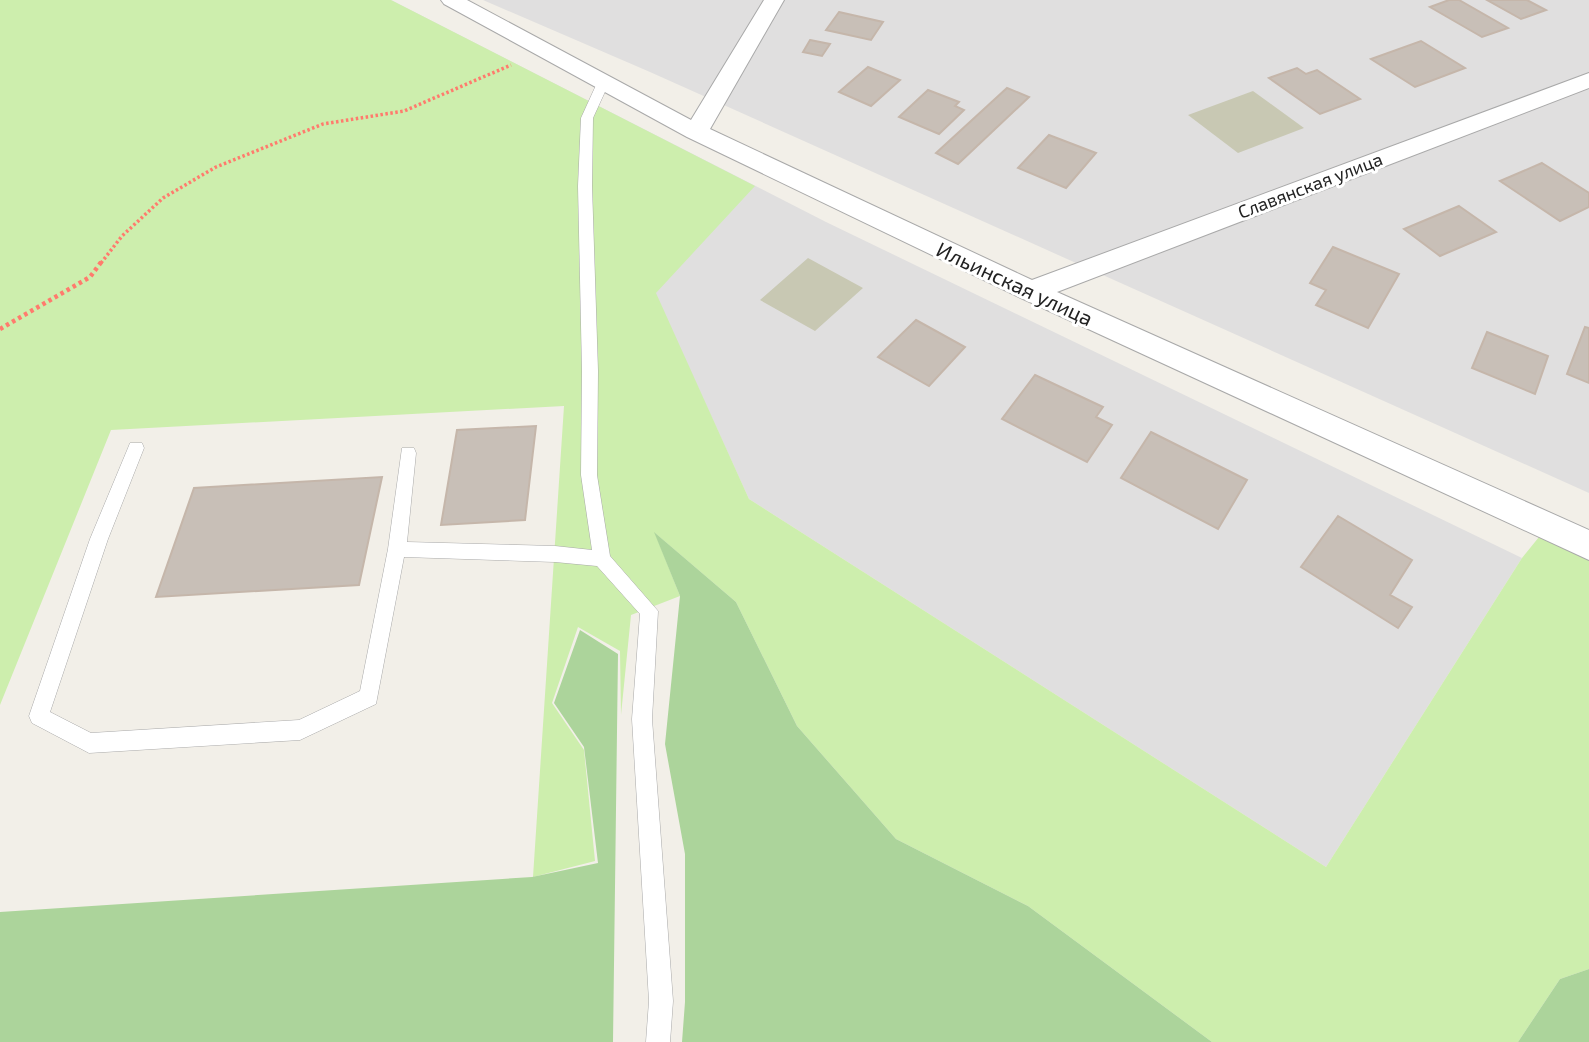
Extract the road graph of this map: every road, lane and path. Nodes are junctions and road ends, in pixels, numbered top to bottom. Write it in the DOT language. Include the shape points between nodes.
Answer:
graph roads {
  1 [pos="452,0"];
  2 [pos="774,0"];
  3 [pos="545,50"];
  4 [pos="1589,80"];
  5 [pos="603,83"];
  6 [pos="696,132"];
  7 [pos="1031,291"];
  8 [pos="0,329"];
  9 [pos="136,448"];
  10 [pos="408,453"];
  11 [pos="1589,546"];
  12 [pos="397,549"];
  13 [pos="601,559"];
  14 [pos="658,1042"];
  1 -- 3 [label="street, Ильинская улица"];
  2 -- 6 [label="street"];
  3 -- 5 [label="street, Ильинская улица"];
  3 -- 8 [label="path" via="404,111 323,124 216,167 163,198 122,236 90,277"];
  4 -- 7 [label="street, Славянская улица"];
  5 -- 6 [label="street, Ильинская улица"];
  5 -- 13 [label="lane" via="587,118 585,186 589,475"];
  6 -- 7 [label="street, Ильинская улица"];
  7 -- 11 [label="street, Ильинская улица"];
  9 -- 12 [label="lane" via="99,539 39,716 89,743 300,730 369,697"];
  10 -- 12 [label="lane"];
  12 -- 13 [label="lane"];
  13 -- 14 [label="lane" via="649,611 642,719 661,1001"];
}
